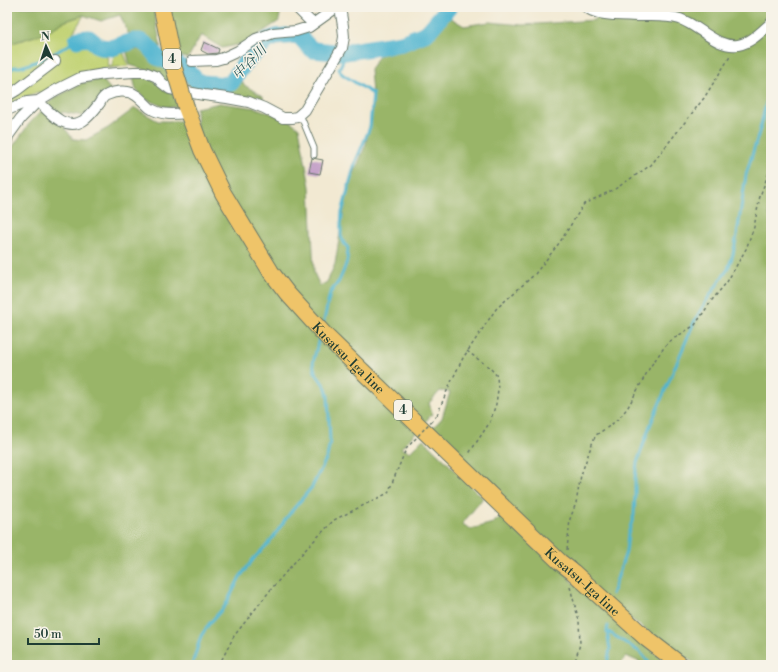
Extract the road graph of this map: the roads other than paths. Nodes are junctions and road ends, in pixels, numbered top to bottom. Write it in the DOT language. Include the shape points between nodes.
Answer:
graph roads {
  1 [pos="296,7"];
  2 [pos="337,7"];
  3 [pos="340,7"];
  4 [pos="586,7"];
  5 [pos="162,8"];
  6 [pos="771,23"];
  7 [pos="313,24"];
  8 [pos="55,61"];
  9 [pos="192,62"];
  10 [pos="7,96"];
  11 [pos="38,102"];
  12 [pos="7,110"];
  13 [pos="187,110"];
  14 [pos="300,114"];
  15 [pos="7,140"];
  16 [pos="314,155"];
  17 [pos="681,665"];
  1 -- 7 [label="street"];
  2 -- 7 [label="street"];
  3 -- 14 [label="street" via="344,26 340,52 305,110"];
  4 -- 6 [label="street" via="592,12 603,14 680,19 724,44 738,45 747,42"];
  5 -- 13 [label="main road, Kusatsu-Iga line / 4, bridge" via="174,68"];
  7 -- 9 [label="street" via="296,31 273,33 256,39 223,58"];
  8 -- 10 [label="street"];
  11 -- 12 [label="street" via="27,102"];
  11 -- 13 [label="street" via="60,120 74,124 89,116 105,95 115,92 129,92 151,109 165,114"];
  11 -- 14 [label="street" via="80,78 145,72 157,77 170,89 249,102 283,118 297,117"];
  11 -- 15 [label="street" via="21,118"];
  13 -- 17 [label="main road, Kusatsu-Iga line / 4" via="202,150 223,193 271,272 287,293 326,336 567,567 647,639"];
  14 -- 16 [label="lane" via="314,148"];
}
